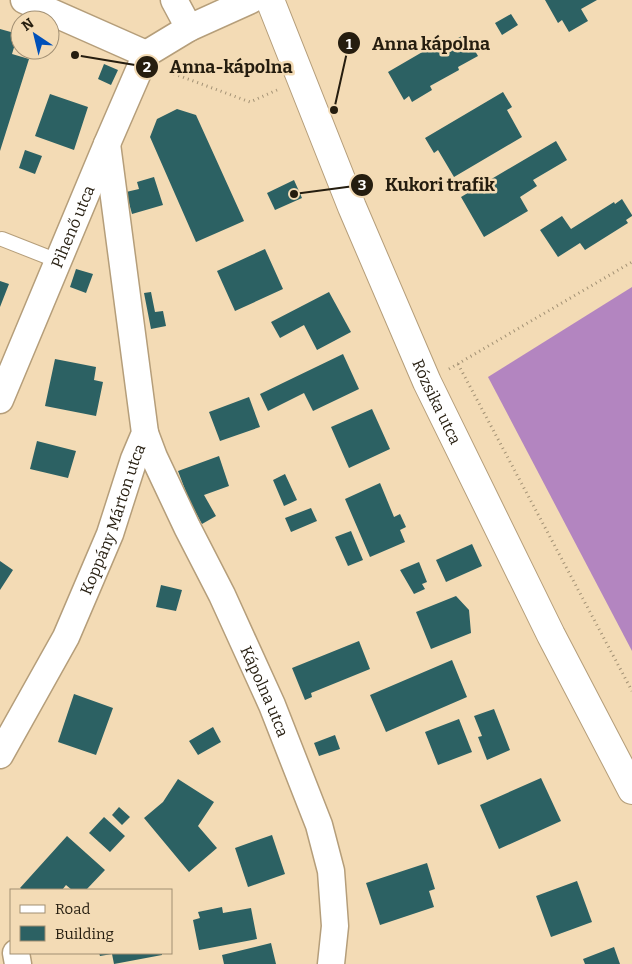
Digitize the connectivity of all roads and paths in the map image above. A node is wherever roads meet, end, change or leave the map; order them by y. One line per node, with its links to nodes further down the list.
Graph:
1 (24, 0): 6 (street)
2 (174, 0): 5 (street)
3 (250, 0): 5 (street)
4 (270, 0): 13 (main road, Rózsika utca)
5 (189, 28): 6 (street)
6 (144, 58): 7 (path); 8 (street, Pihenő utca)
7 (280, 88)
8 (107, 144): 10 (street, Pihenő utca); 15 (street, Koppány Márton utca)
9 (2, 239): 10 (lane)
10 (58, 261): 14 (street, Pihenő utca)
11 (632, 262): 12 (path)
12 (458, 364): 13 (path); 16 (path)
13 (427, 382): 18 (main road, Rózsika utca)
14 (0, 400)
15 (145, 433): 17 (street, Koppány Márton utca); 19 (street, Kápolna utca)
16 (632, 691)
17 (0, 755)
18 (632, 790)
19 (330, 964)

